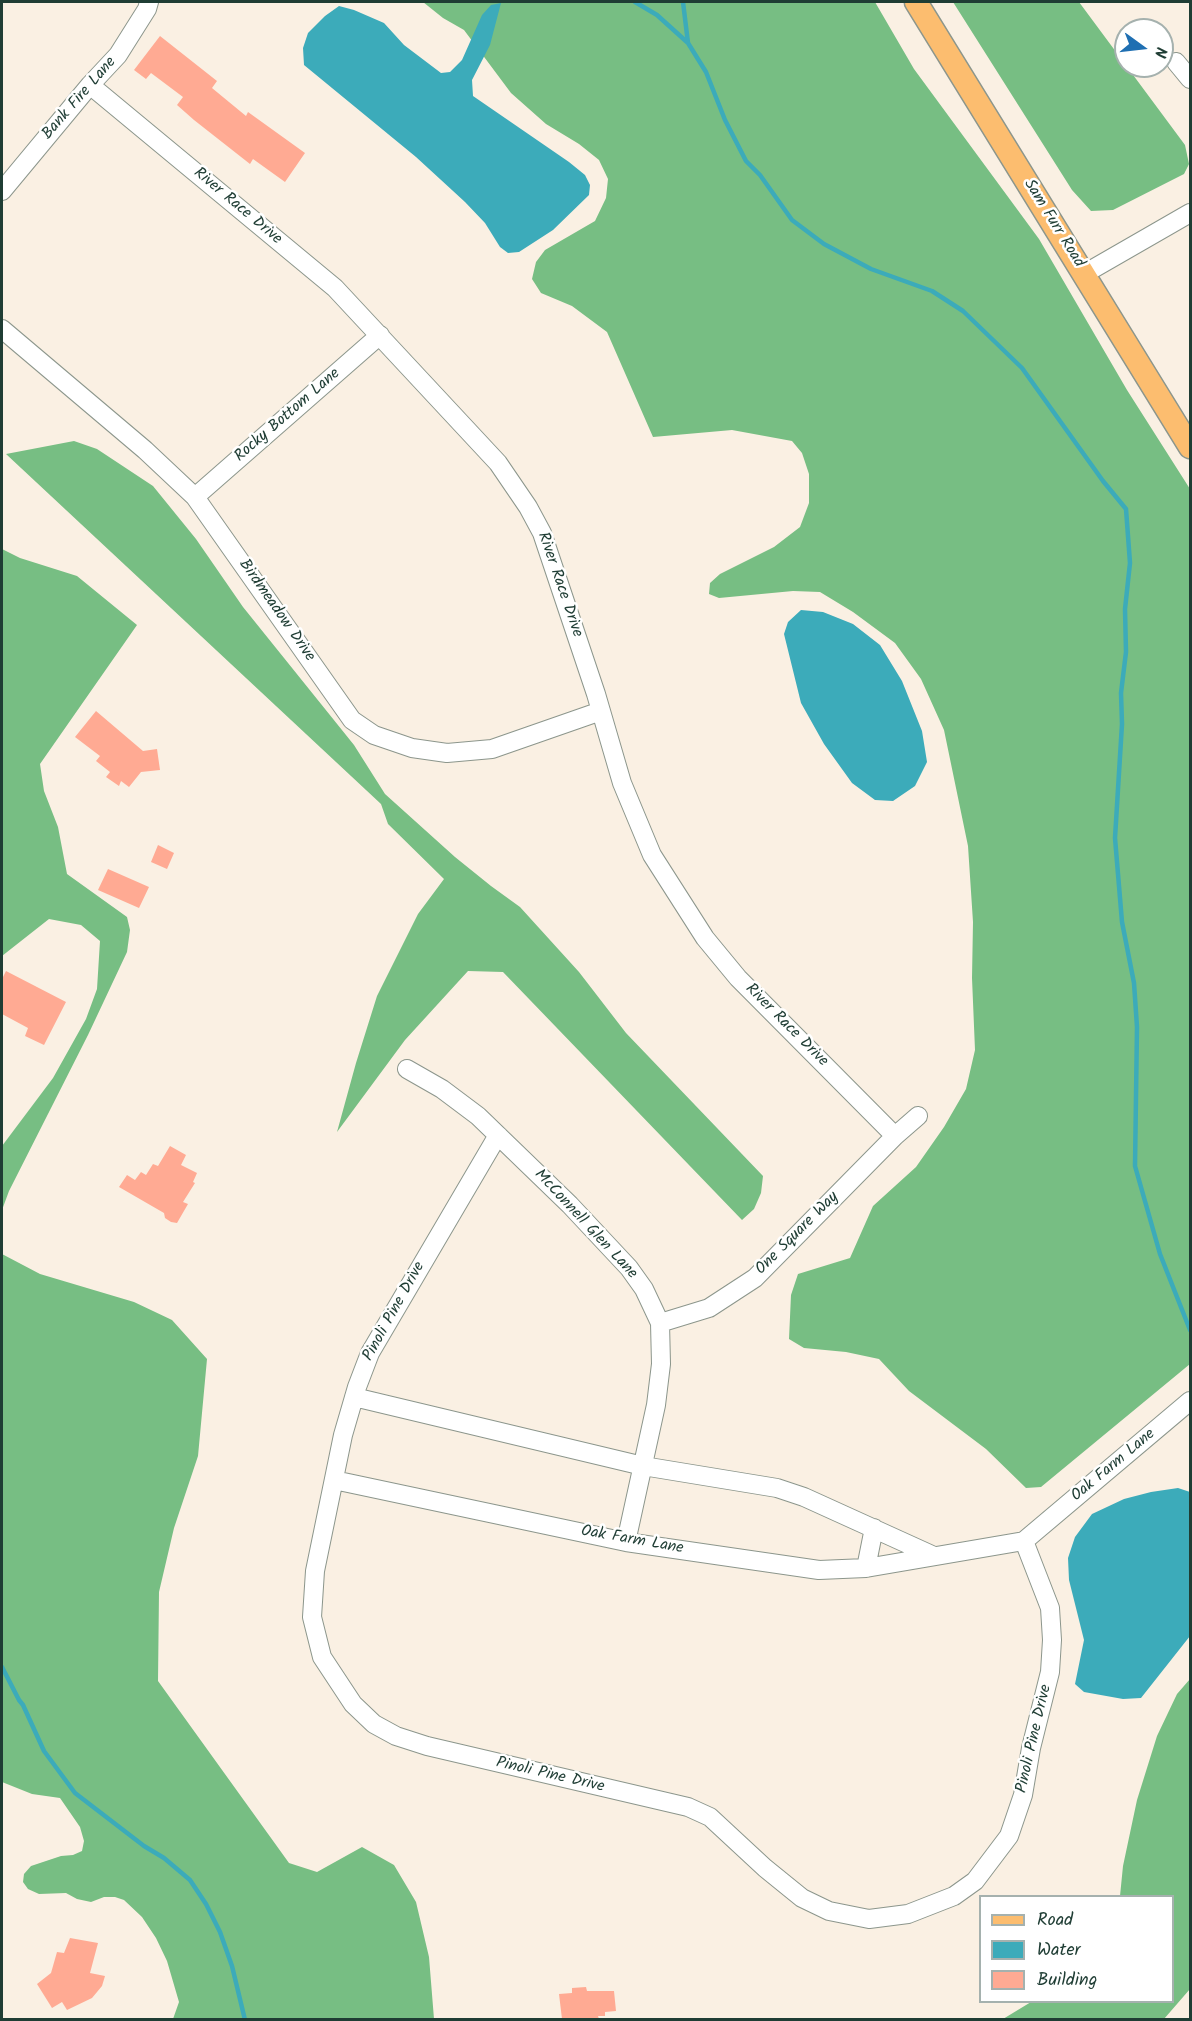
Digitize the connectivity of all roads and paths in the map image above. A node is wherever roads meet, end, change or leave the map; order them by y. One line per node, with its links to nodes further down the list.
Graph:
1 (149, 2): 5 (street, Bank Fire Lane)
2 (916, 2): 8 (main road, Sam Furr Road)
3 (1176, 62): 4 (street)
4 (1191, 79)
5 (90, 85): 6 (street, Bank Fire Lane); 10 (street, River Race Drive)
6 (2, 191)
7 (1191, 213): 8 (street)
8 (1084, 274): 11 (main road, Sam Furr Road)
9 (2, 329): 12 (street, Birdmeadow Drive)
10 (380, 335): 12 (street, Rocky Bottom Lane); 13 (street, River Race Drive)
11 (1191, 447)
12 (195, 497): 13 (street, Birdmeadow Drive)
13 (601, 711): 17 (street, River Race Drive)
14 (407, 1069): 16 (street, McConnell Glen Lane)
15 (918, 1116): 17 (street, One Square Way)
16 (498, 1135): 18 (street, McConnell Glen Lane); 19 (street, Pinoli Pine Drive)
17 (894, 1136): 18 (street, One Square Way)
18 (660, 1323): 21 (street, McConnell Glen Lane)
19 (354, 1397): 21 (street); 22 (street, Pinoli Pine Drive)
20 (1191, 1401): 24 (street, Oak Farm Lane)
21 (643, 1467): 23 (street); 25 (street, McConnell Glen Lane)
22 (334, 1480): 24 (street, Pinoli Pine Drive); 25 (street, Oak Farm Lane)
23 (874, 1528): 26 (street); 27 (street)
24 (1024, 1541): 26 (street, Oak Farm Lane)
25 (626, 1542): 27 (street, Oak Farm Lane)
26 (934, 1556): 27 (street, Oak Farm Lane)
27 (866, 1568)

